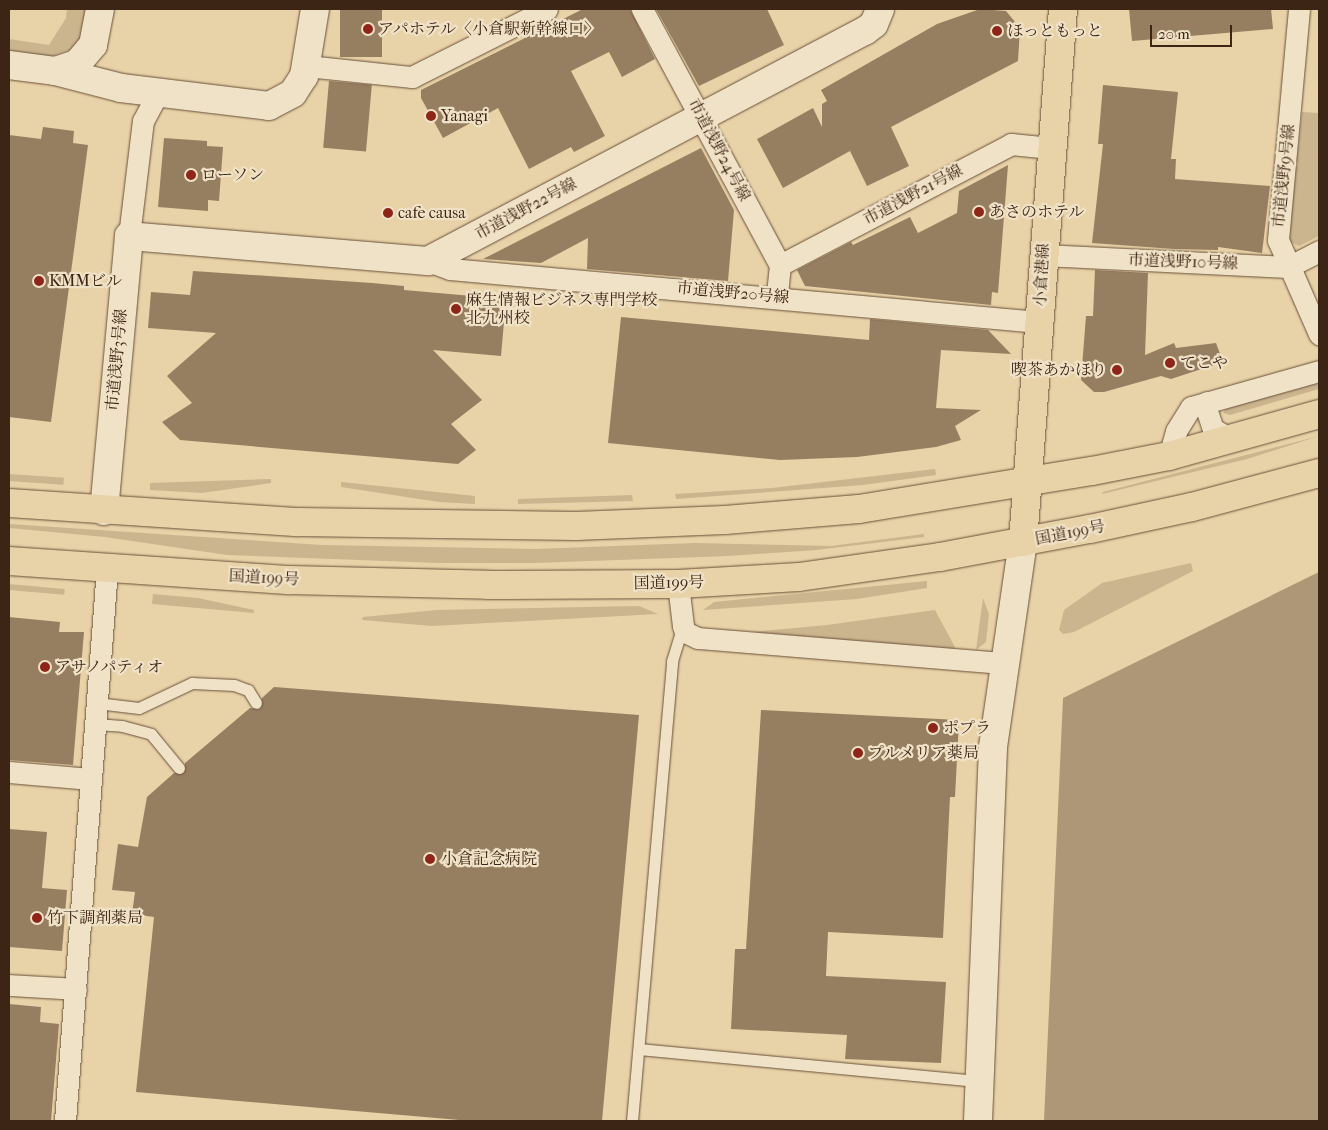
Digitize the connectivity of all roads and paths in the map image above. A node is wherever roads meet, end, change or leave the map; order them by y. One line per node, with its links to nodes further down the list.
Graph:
1 (100, 9): 10 (street)
2 (315, 9): 9 (street)
3 (547, 9): 9 (street)
4 (642, 9): 12 (street, 市道浅野24号線)
5 (880, 9): 12 (street, 市道浅野22号線)
6 (1063, 9): 13 (main road, 小倉港線)
7 (1299, 9): 19 (street, 市道浅野9号線)
8 (9, 65): 10 (street)
9 (307, 66): 11 (street)
10 (55, 71): 11 (street)
11 (158, 93): 14 (street, 市道浅野3号線)
12 (702, 116): 17 (street, 市道浅野22号線); 18 (street, 市道浅野24号線)
13 (1051, 148): 16 (main road, 小倉港線); 18 (street, 市道浅野21号線)
14 (129, 236): 17 (street); 31 (street, 市道浅野3号線)
15 (1319, 251): 19 (street)
16 (1043, 255): 19 (street, 市道浅野10号線); 21 (main road, 小倉港線)
17 (428, 261): 20 (street, 市道浅野20号線)
18 (780, 265): 20 (street)
19 (1288, 267): 22 (street, 市道浅野9号線)
20 (777, 296): 21 (street, 市道浅野20号線)
21 (1039, 322): 29 (main road, 小倉港線)
22 (1319, 334)
23 (1319, 371): 24 (street)
24 (1207, 402): 26 (street); 27 (street)
25 (1319, 414): 26 (main road)
26 (1241, 437): 27 (main road)
27 (1169, 456): 29 (main road)
28 (1319, 473): 32 (main road, 国道199号)
29 (1027, 482): 31 (main road); 32 (main road, 小倉港線)
30 (9, 503): 31 (main road)
31 (104, 511)
32 (1023, 542): 35 (main road, 国道199号); 37 (street)
33 (9, 561): 34 (main road, 国道199号)
34 (107, 569): 35 (main road, 国道199号); 39 (street)
35 (678, 584): 36 (street)
36 (683, 626): 37 (street); 45 (lane)
37 (1004, 663): 46 (street)
38 (256, 703): 39 (lane)
39 (96, 714): 40 (lane); 42 (street)
40 (179, 768)
41 (9, 772): 42 (street)
42 (91, 779): 44 (street)
43 (9, 985): 44 (street)
44 (76, 989): 47 (street)
45 (639, 1050): 46 (lane); 48 (lane)
46 (980, 1081): 49 (street)
47 (65, 1121)
48 (632, 1121)
49 (978, 1121)

